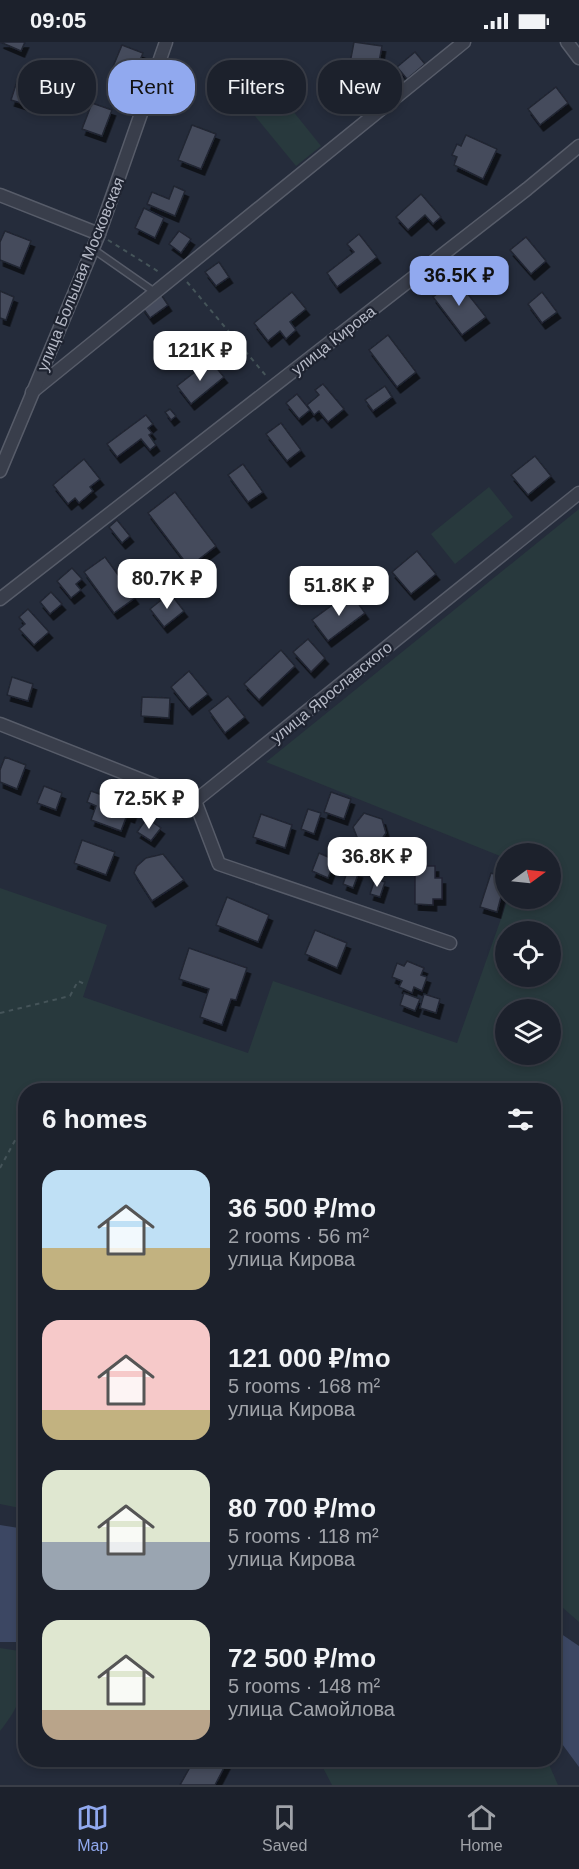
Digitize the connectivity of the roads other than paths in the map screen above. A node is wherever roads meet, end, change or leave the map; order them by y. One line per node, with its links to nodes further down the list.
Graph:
1 (166, 42): 7 (street, улица Большая Московская)
2 (464, 42): 9 (street)
3 (567, 42): 4 (street)
4 (579, 58)
5 (579, 146): 13 (street, улица Кирова)
6 (0, 195): 7 (street)
7 (99, 234): 8 (street, улица Большая Московская)
8 (93, 249): 9 (lane); 10 (street, улица Большая Московская)
9 (156, 292): 10 (street)
10 (32, 392): 11 (street, улица Большая Московская)
11 (0, 471)
12 (579, 493): 15 (street, улица Ярославского)
13 (0, 598)
14 (0, 724): 15 (street)
15 (195, 801): 16 (street)
16 (450, 943)

